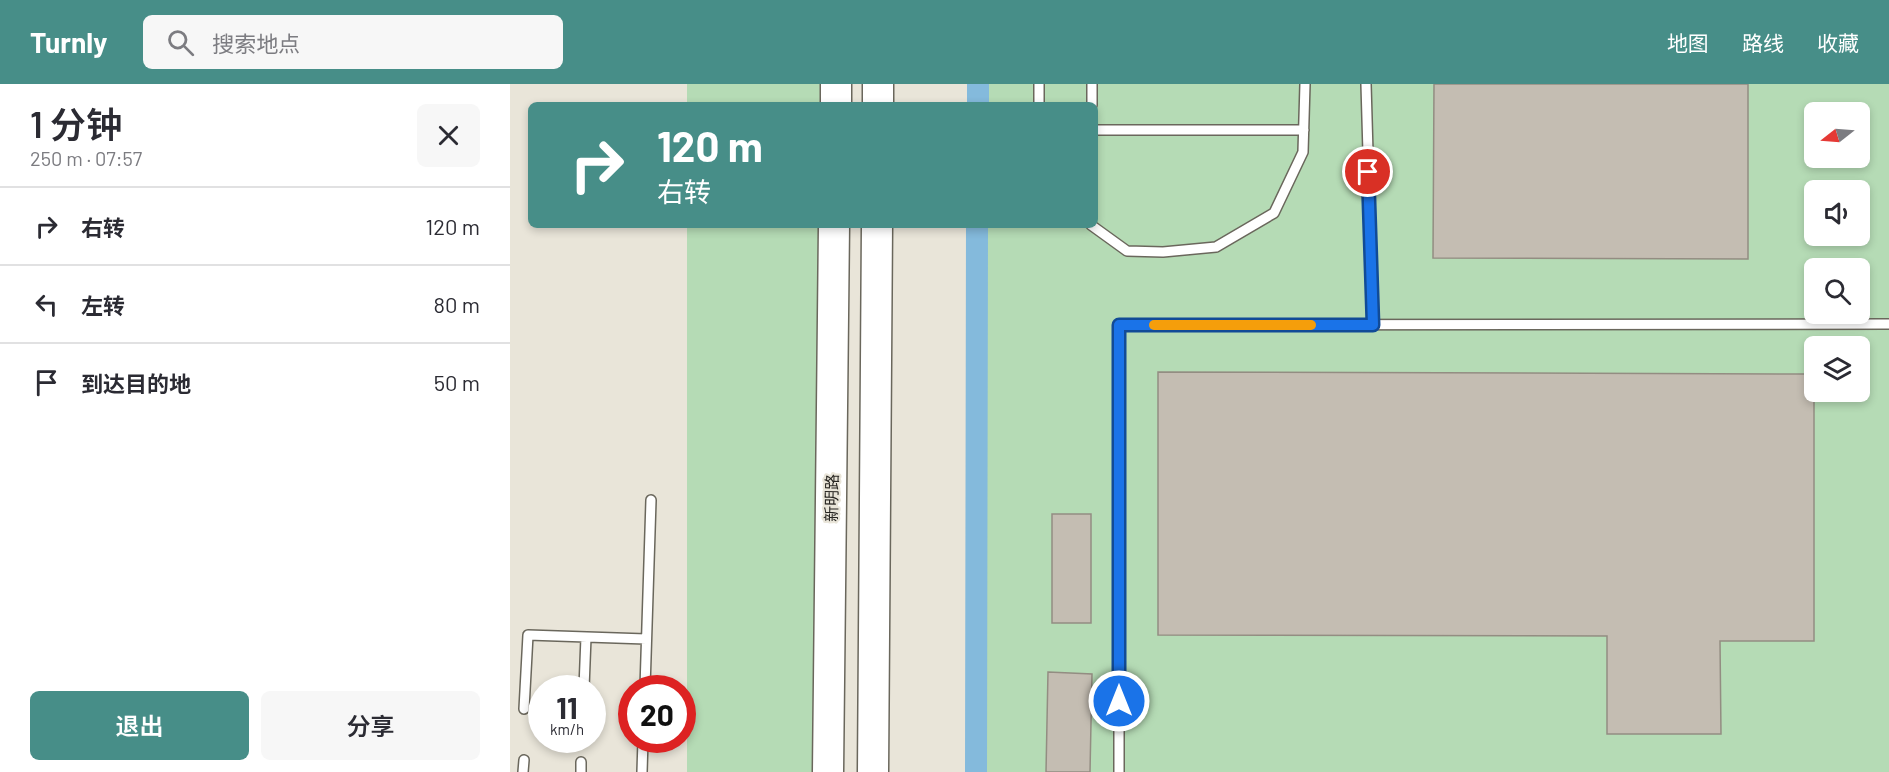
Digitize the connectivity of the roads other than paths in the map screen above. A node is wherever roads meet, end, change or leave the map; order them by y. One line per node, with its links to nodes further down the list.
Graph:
1 (836, 84): 7 (main road)
2 (878, 84): 8 (main road)
3 (1039, 84): 9 (lane)
4 (1092, 84): 10 (lane)
5 (1305, 84): 11 (lane)
6 (1366, 84): 17 (lane)
7 (836, 102)
8 (878, 102)
9 (1039, 102)
10 (1092, 102)
11 (1304, 129): 12 (lane); 15 (lane)
12 (1098, 130)
13 (834, 228): 28 (main road, 新明路)
14 (877, 228): 29 (main road)
15 (1097, 228)
16 (1889, 324): 17 (lane)
17 (1373, 325): 30 (lane)
18 (651, 500): 20 (lane)
19 (586, 637): 20 (lane); 21 (lane); 23 (lane)
20 (646, 639): 22 (lane)
21 (585, 675)
22 (645, 675)
23 (524, 709)
24 (643, 753): 27 (lane)
25 (524, 760): 26 (lane)
26 (524, 772)
27 (642, 772)
28 (828, 772)
29 (873, 772)
30 (1119, 772)

